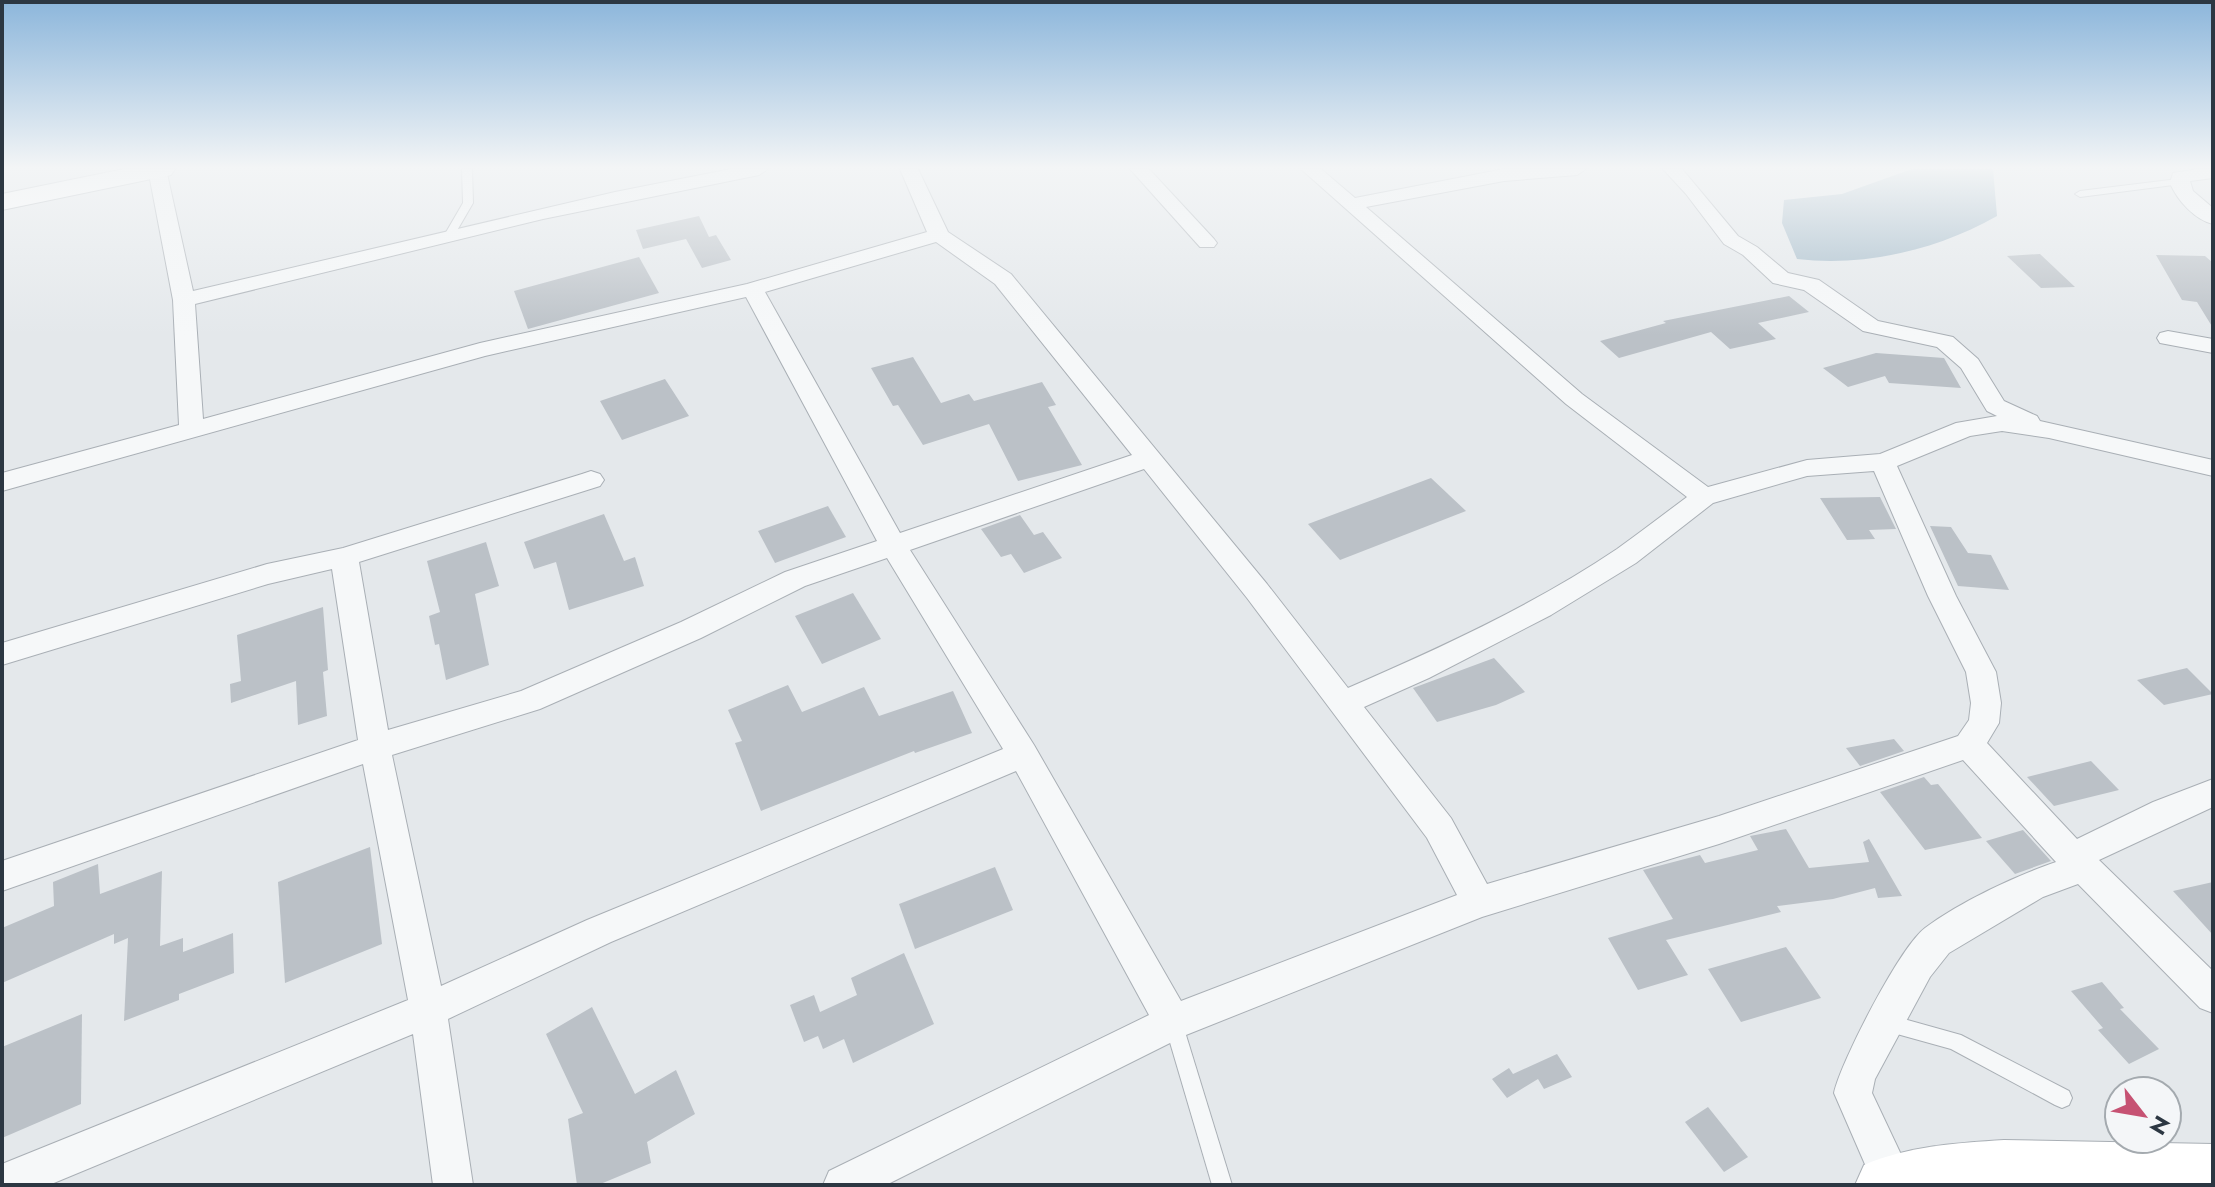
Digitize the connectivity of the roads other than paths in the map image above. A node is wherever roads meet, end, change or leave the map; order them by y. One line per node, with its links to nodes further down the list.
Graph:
1 (170, 224): 12 (street)
2 (456, 224): 8 (lane)
3 (492, 224): 8 (street)
4 (934, 224): 9 (street)
5 (1190, 224): 10 (street)
6 (1375, 224): 22 (street)
7 (1719, 224): 16 (street)
8 (450, 234): 12 (street)
9 (939, 235): 11 (street); 17 (street)
10 (1207, 243)
11 (752, 289): 15 (street); 23 (street)
12 (184, 300): 15 (street)
13 (2168, 338): 14 (street)
14 (2213, 346)
15 (191, 428): 21 (street)
16 (2049, 430): 18 (street); 19 (street)
17 (1146, 459): 23 (street); 26 (street)
18 (1883, 462): 22 (street); 27 (street)
19 (2213, 468)
20 (591, 480): 24 (street)
21 (2, 482)
22 (1704, 497): 26 (street)
23 (893, 545): 28 (street); 29 (street)
24 (344, 557): 25 (street); 28 (street)
25 (2, 654)
26 (1345, 702): 33 (street)
27 (1969, 745): 31 (street); 33 (street)
28 (375, 747): 32 (street); 35 (street)
29 (1023, 754): 35 (street); 36 (street)
30 (2213, 793): 31 (street)
31 (2078, 862): 34 (street); 37 (street)
32 (2, 876)
33 (1479, 902): 36 (street)
34 (2213, 996)
35 (428, 1010): 40 (street); 42 (street)
36 (1173, 1022): 43 (street); 44 (lane)
37 (1886, 1023): 38 (lane); 41 (street)
38 (2062, 1098)
39 (2213, 1173): 41 (street)
40 (2, 1184)
41 (1889, 1184)
42 (453, 1185)
43 (843, 1185)
44 (1222, 1185)

